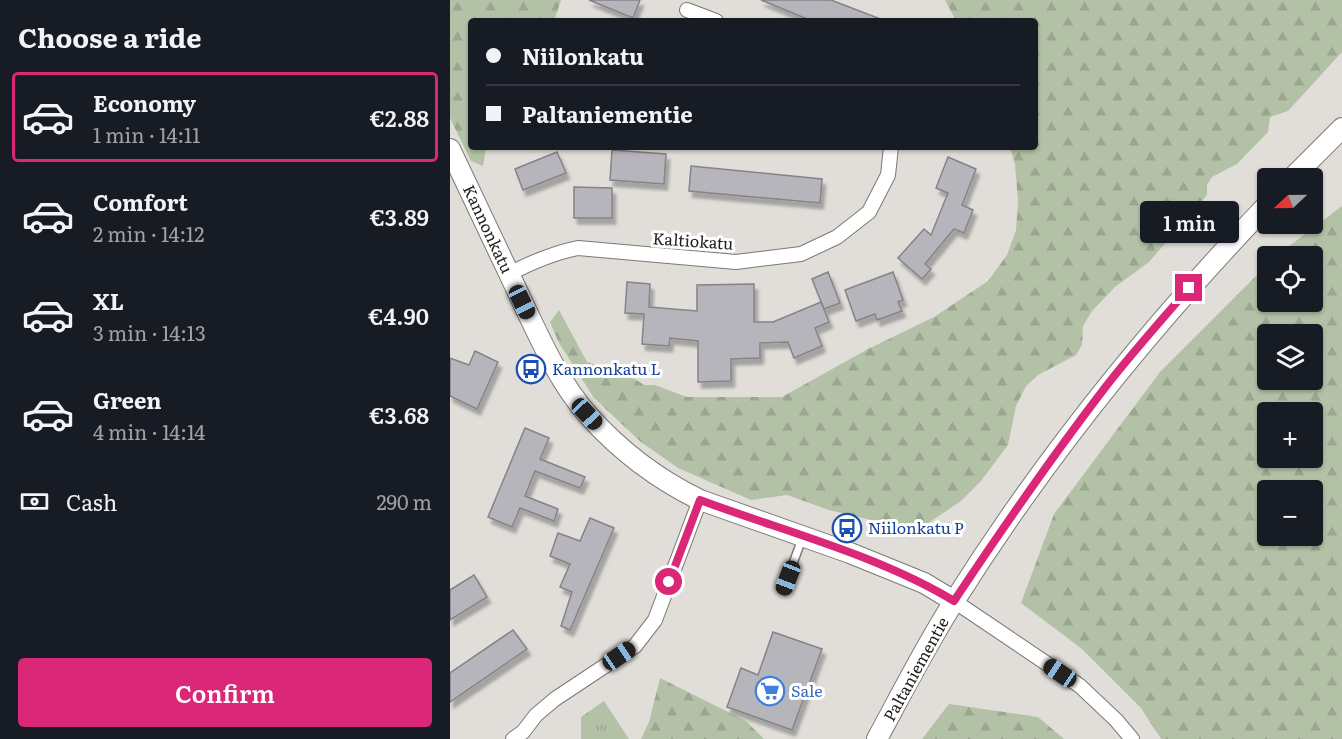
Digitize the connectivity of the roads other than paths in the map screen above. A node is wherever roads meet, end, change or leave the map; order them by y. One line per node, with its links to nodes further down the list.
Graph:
1 (687, 10): 2 (street)
2 (708, 18)
3 (1342, 128): 6 (street)
4 (450, 149): 8 (street, Kannonkatu)
5 (891, 150): 8 (street, Kaltiokatu)
6 (1302, 168)
7 (1257, 215): 12 (street, Paltaniementie)
8 (509, 274): 9 (street, Kannonkatu)
9 (700, 500): 10 (street, Kannonkatu); 13 (street)
10 (802, 537): 11 (lane); 12 (street, Kannonkatu)
11 (783, 590)
12 (954, 601): 14 (street, Paltaniementie); 15 (street)
13 (513, 739)
14 (877, 739)
15 (1132, 739)

